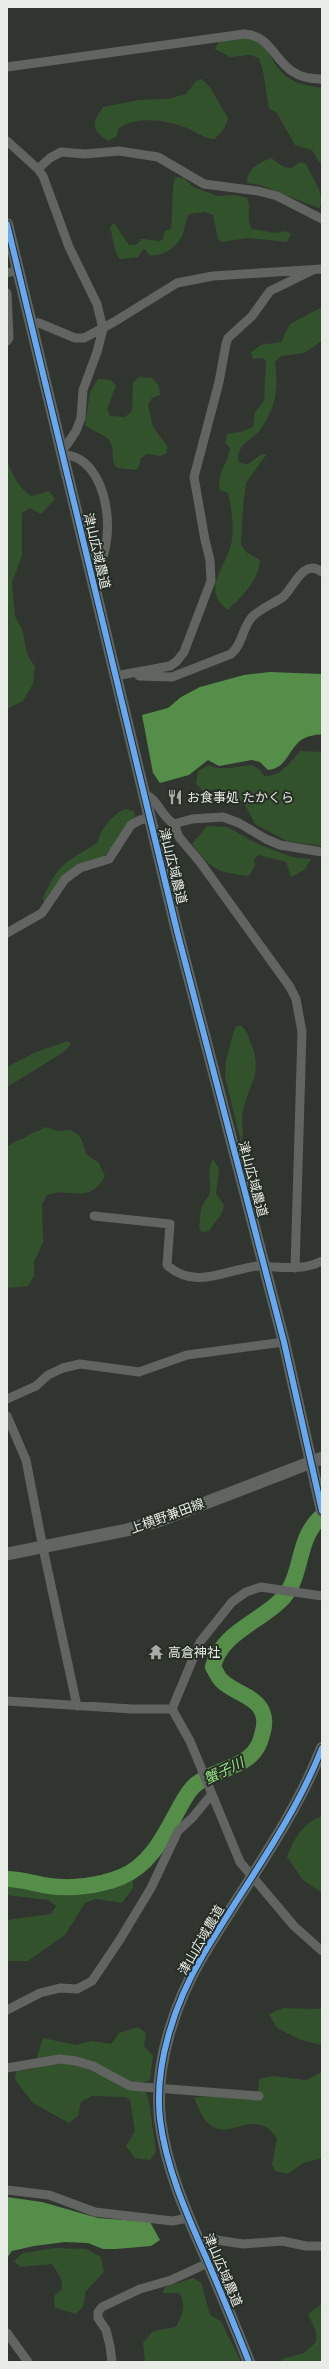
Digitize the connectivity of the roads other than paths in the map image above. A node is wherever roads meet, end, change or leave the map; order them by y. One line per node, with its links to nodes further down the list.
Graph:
1 (7, 67): 2 (street)
2 (322, 79)
3 (7, 141): 4 (street)
4 (38, 169): 5 (street); 11 (street)
5 (322, 219)
6 (7, 224): 8 (street, 津山広域農道)
7 (317, 269): 11 (street); 16 (street)
8 (12, 272): 10 (street, 津山広域農道)
9 (7, 293): 12 (street)
10 (30, 322): 11 (street); 13 (street, 津山広域農道)
11 (103, 329): 13 (street)
12 (7, 342)
13 (62, 451): 15 (street, 津山広域農道); 15 (street)
14 (322, 572): 16 (street)
15 (92, 576): 16 (street, 津山広域農道)
16 (119, 675): 17 (street, 津山広域農道)
17 (145, 794): 18 (street, 津山広域農道); 19 (street)
18 (150, 818): 21 (street); 24 (street, 津山広域農道)
19 (174, 824): 20 (street); 25 (street)
20 (322, 852)
21 (7, 933)
22 (94, 1216): 24 (street)
23 (322, 1261): 25 (street)
24 (265, 1266): 25 (street); 26 (street, 津山広域農道)
25 (295, 1268)
26 (284, 1342): 27 (street); 29 (street, 津山広域農道)
27 (7, 1399)
28 (7, 1416): 31 (street)
29 (317, 1460): 30 (street, 津山広域農道); 31 (main road, 上横野兼田線)
30 (321, 1508)
31 (43, 1548): 32 (main road, 上横野兼田線); 35 (street)
32 (7, 1554)
33 (322, 1596): 36 (street)
34 (7, 1701): 35 (street)
35 (77, 1706): 36 (street)
36 (172, 1709): 38 (street)
37 (322, 1748): 39 (street, 津山広域農道)
38 (211, 1795): 39 (street); 41 (street)
39 (251, 1877): 40 (street); 45 (street, 津山広域農道)
40 (322, 1951)
41 (7, 2010)
42 (7, 2068): 43 (street)
43 (259, 2096)
44 (7, 2190): 45 (street)
45 (189, 2218): 46 (street, 津山広域農道)
46 (198, 2241): 47 (street); 48 (street, 津山広域農道)
47 (322, 2246)
48 (208, 2263): 51 (street); 52 (street, 津山広域農道)
49 (7, 2333): 50 (street)
50 (28, 2362)
51 (112, 2362)
52 (249, 2362)

